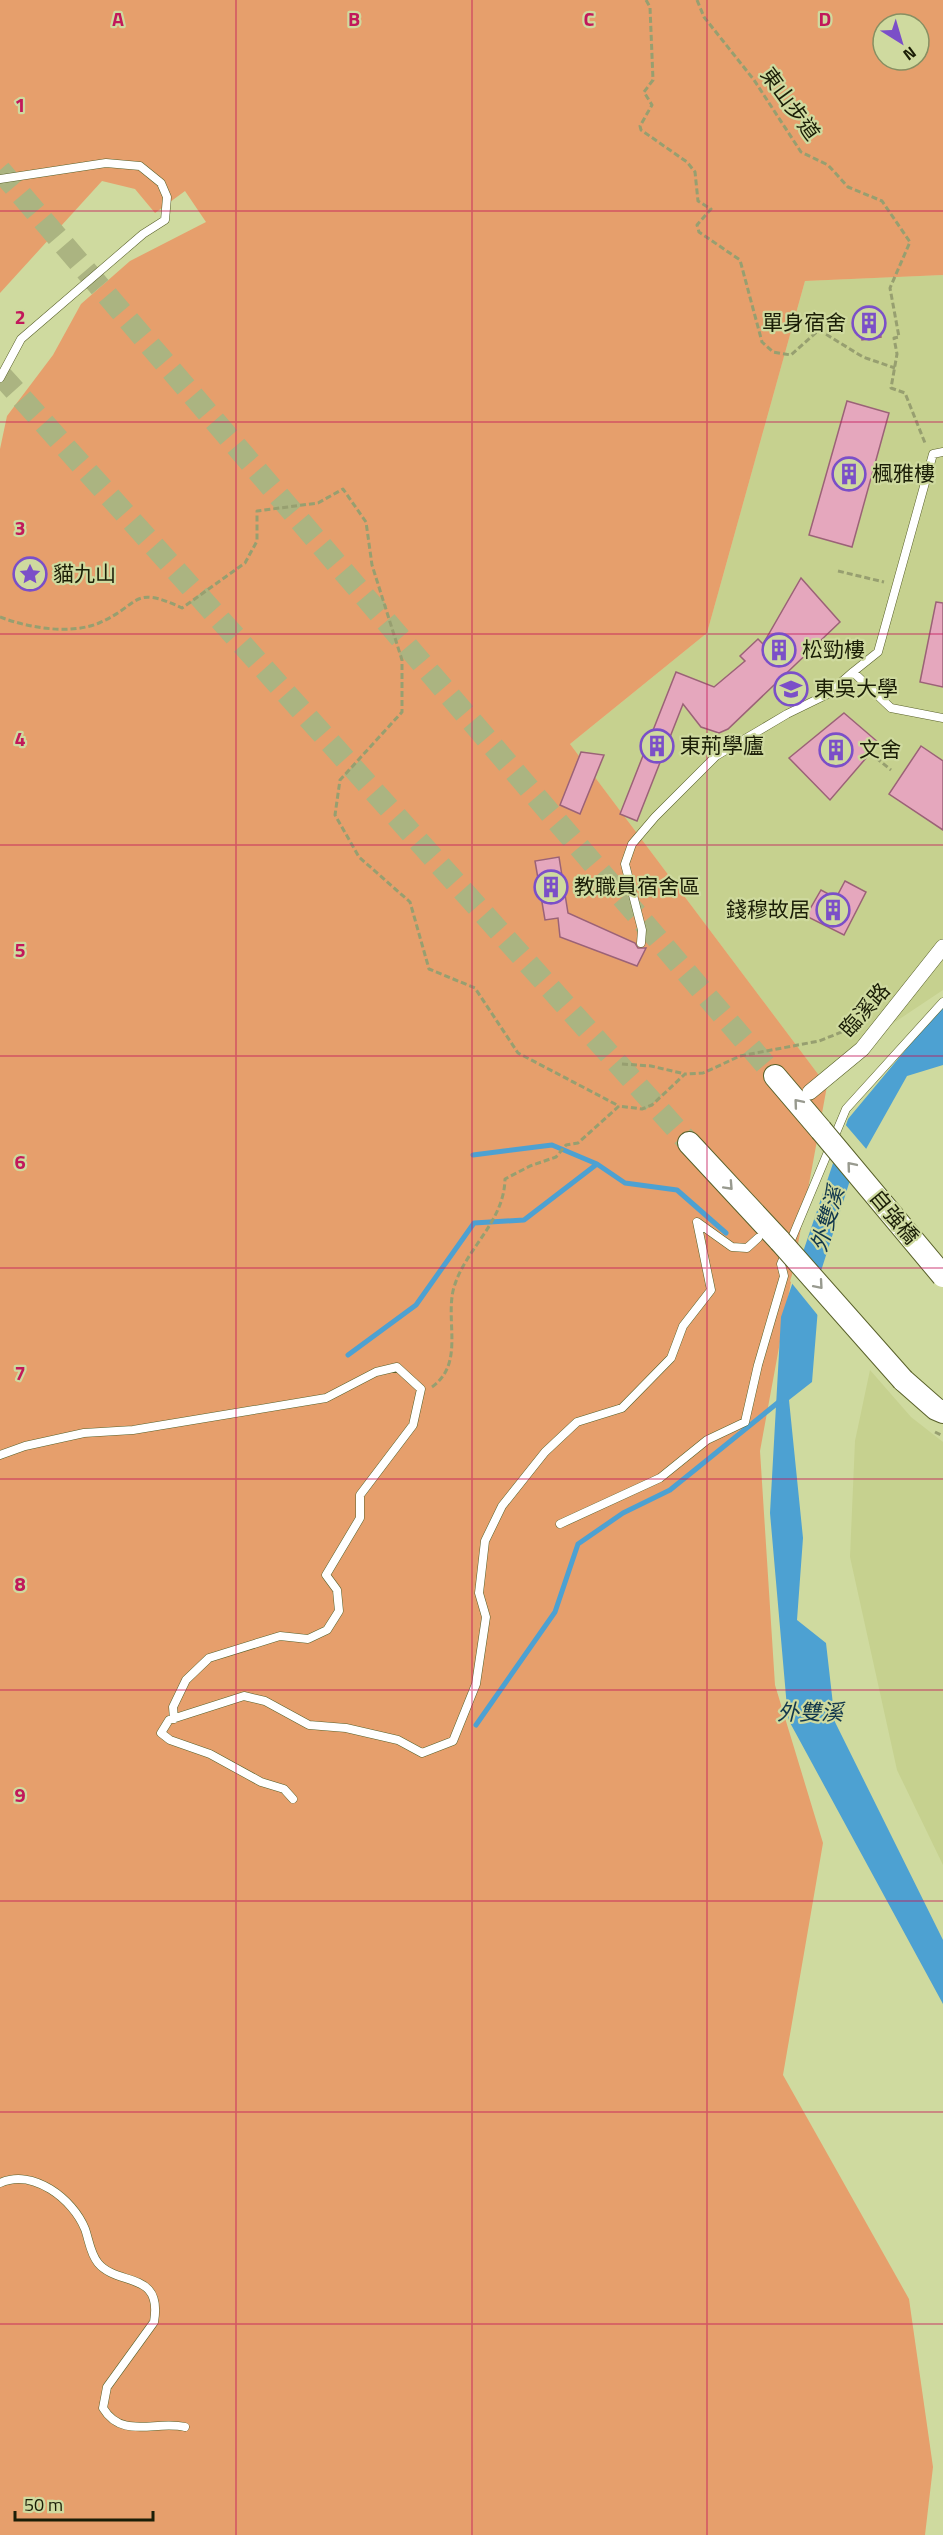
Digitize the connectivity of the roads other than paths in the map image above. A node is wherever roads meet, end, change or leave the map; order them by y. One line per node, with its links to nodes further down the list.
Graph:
1 (0, 179): 2 (lane)
2 (0, 378)
3 (943, 452): 4 (lane)
4 (853, 672): 5 (lane); 6 (lane)
5 (943, 718)
6 (641, 943)
7 (943, 947): 10 (street, 臨溪路)
8 (943, 1002): 16 (lane)
9 (775, 1076): 13 (main road, 自強橋, one-way to 9, bridge)
10 (810, 1092)
11 (689, 1143): 14 (main road, one-way to 14, bridge)
12 (758, 1238): 17 (lane)
13 (943, 1276)
14 (943, 1412)
15 (0, 1455): 17 (lane)
16 (560, 1524)
17 (174, 1719): 18 (lane)
18 (293, 1799)
19 (0, 2183): 20 (lane)
20 (185, 2427)

